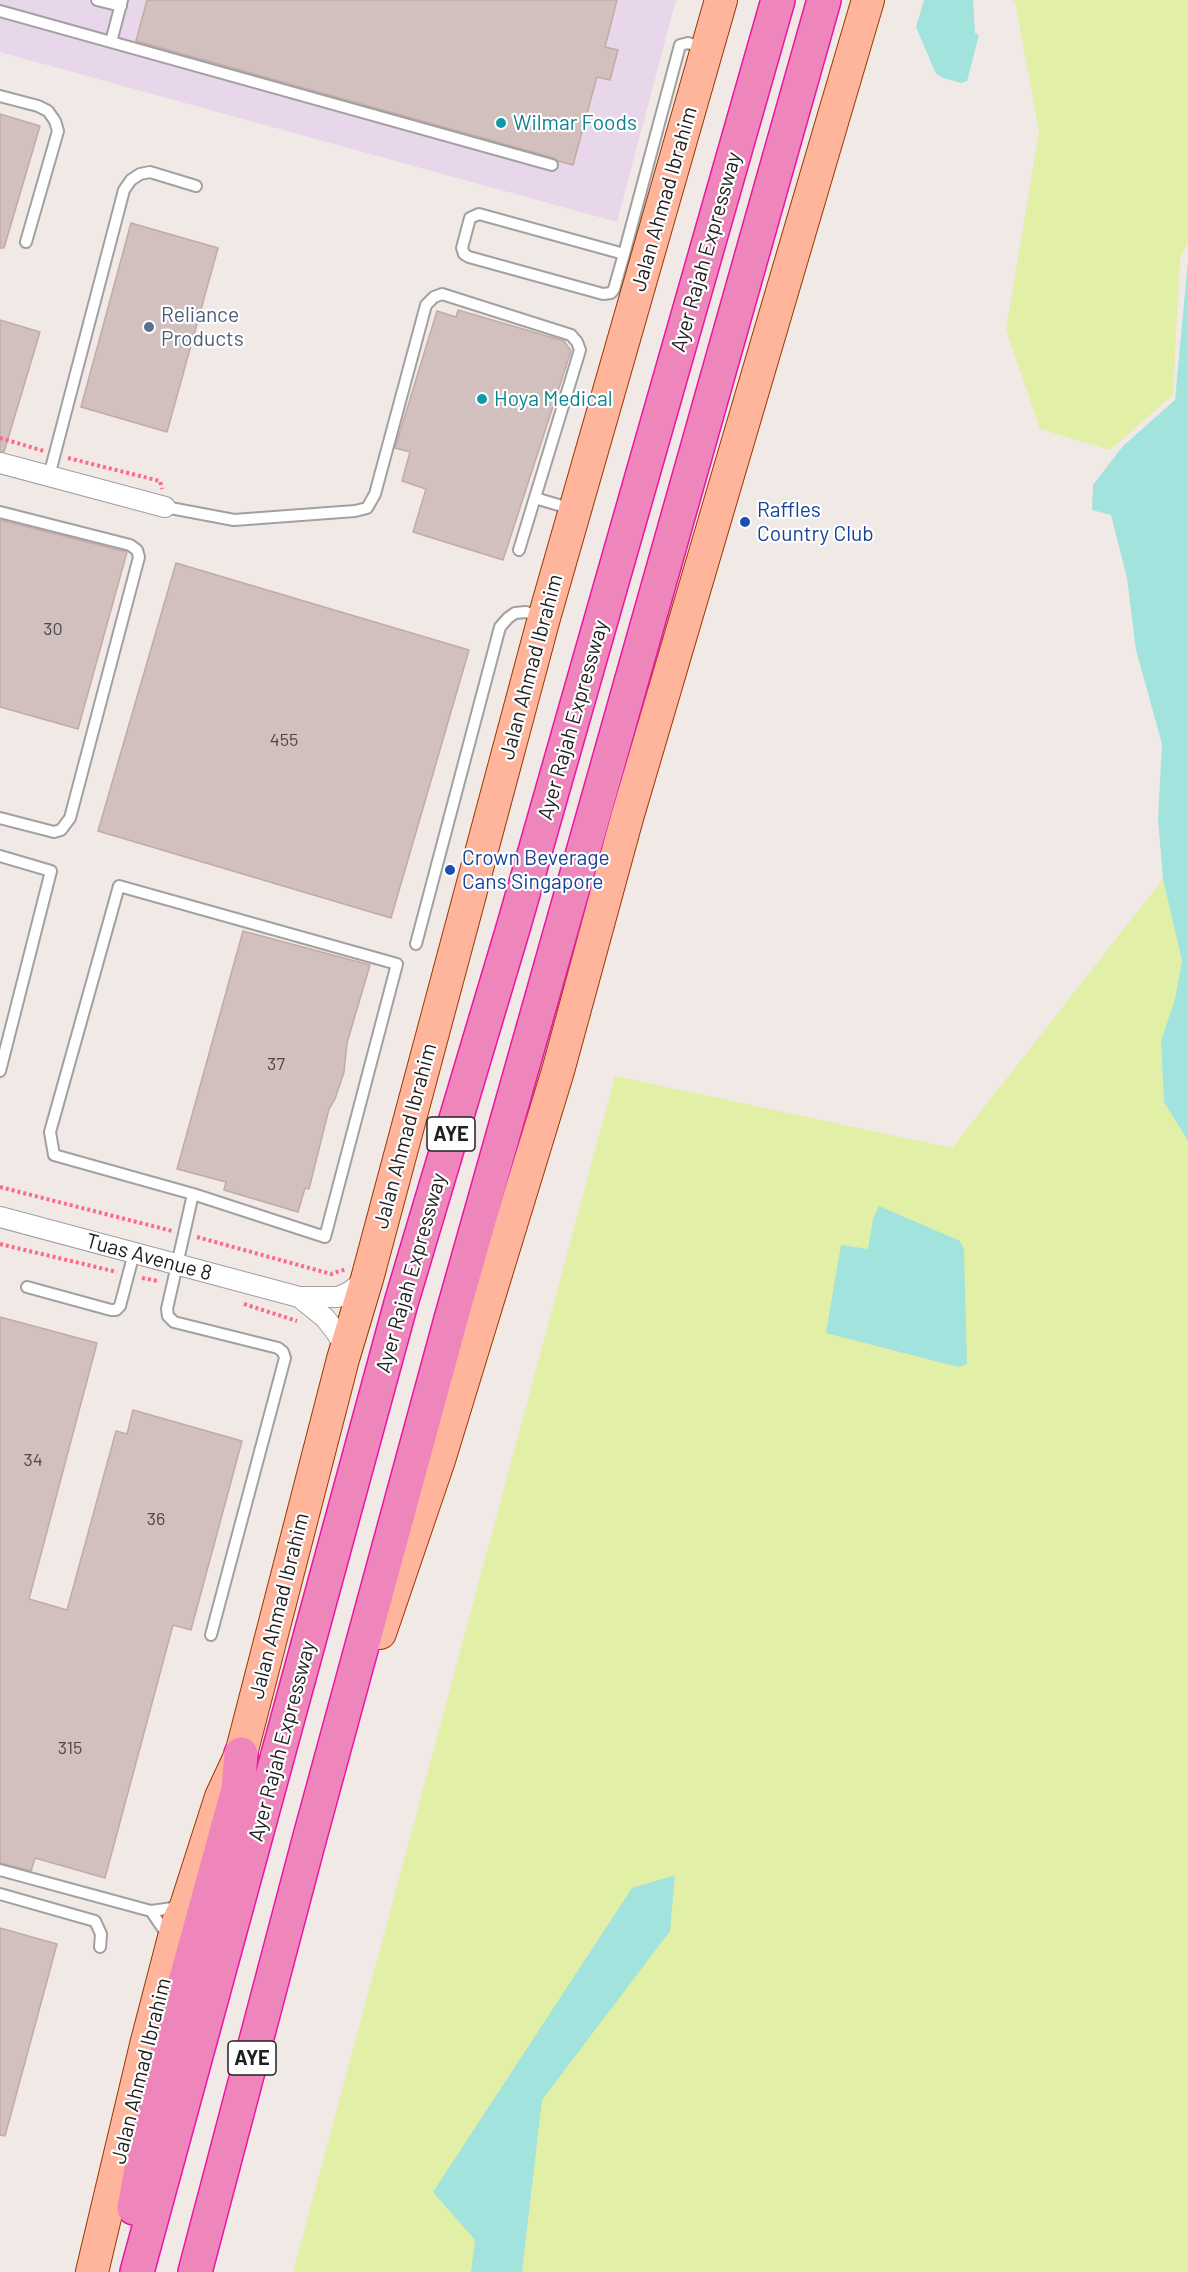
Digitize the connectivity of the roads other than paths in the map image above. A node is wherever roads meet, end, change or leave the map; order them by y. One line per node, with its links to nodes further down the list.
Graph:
1 (97, 0): 6 (lane)
2 (721, 0): 9 (main road, Jalan Ahmad Ibrahim)
3 (778, 0): 46 (highway, Ayer Rajah Expressway / AYE)
4 (824, 0): 37 (highway, AYE)
5 (868, 0): 37 (main road)
6 (121, 3): 8 (lane)
7 (0, 11): 8 (lane)
8 (111, 42): 11 (lane)
9 (707, 48): 14 (lane); 19 (main road, Jalan Ahmad Ibrahim)
10 (0, 96): 13 (lane)
11 (552, 165)
12 (196, 186): 16 (lane)
13 (26, 242)
14 (624, 254): 14 (lane)
15 (0, 463): 16 (street)
16 (48, 476): 18 (street)
17 (535, 498): 18 (lane); 19 (lane); 21 (lane)
18 (165, 507)
19 (575, 510): 22 (main road, Jalan Ahmad Ibrahim)
20 (0, 512): 23 (lane)
21 (519, 550)
22 (544, 618): 25 (lane); 31 (main road, Jalan Ahmad Ibrahim)
23 (0, 818)
24 (0, 856): 26 (lane)
25 (416, 944)
26 (0, 1071)
27 (193, 1194): 27 (lane); 30 (lane)
28 (0, 1217): 29 (street, Tuas Avenue 8)
29 (134, 1253): 30 (street, Tuas Avenue 8); 32 (lane)
30 (177, 1264): 33 (street, Tuas Avenue 8); 35 (lane)
31 (367, 1279): 33 (street, Tuas Avenue 8); 34 (main road, Jalan Ahmad Ibrahim)
32 (27, 1287)
33 (299, 1297): 34 (street, Tuas Avenue 8)
34 (343, 1359): 36 (main road, Jalan Ahmad Ibrahim)
35 (211, 1635)
36 (241, 1754): 40 (main road, Jalan Ahmad Ibrahim); 45 (highway)
37 (308, 1844): 47 (highway, AYE)
38 (0, 1870): 41 (lane)
39 (0, 1894): 43 (lane)
40 (186, 1906): 41 (lane); 42 (main road, Jalan Ahmad Ibrahim)
41 (151, 1911): 42 (lane)
42 (174, 1945): 44 (main road, Jalan Ahmad Ibrahim)
43 (100, 1947)
44 (92, 2272)
45 (123, 2272)
46 (137, 2272)
47 (195, 2272)

